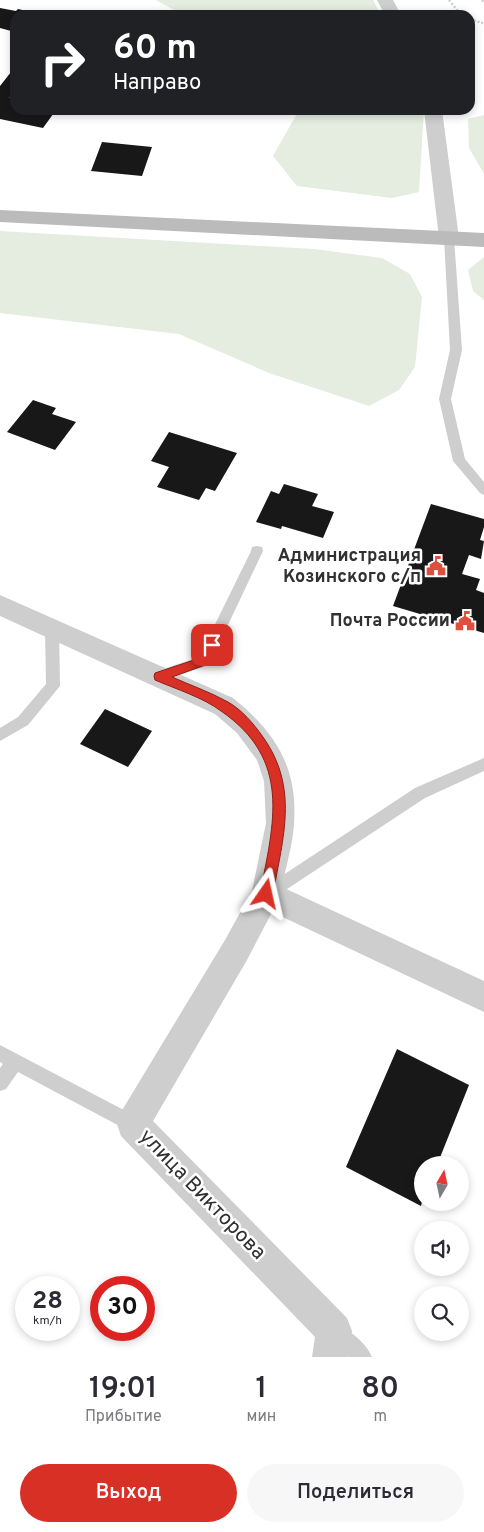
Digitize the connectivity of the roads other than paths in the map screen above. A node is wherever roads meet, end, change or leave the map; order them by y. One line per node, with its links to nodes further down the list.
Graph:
1 (434, 115): 3 (street)
2 (0, 216): 3 (street)
3 (449, 238): 4 (street); 5 (lane)
4 (484, 240)
5 (484, 490)
6 (257, 551): 9 (lane)
7 (0, 605): 8 (street, улица Викторова)
8 (52, 628): 9 (street, улица Викторова); 10 (lane)
9 (159, 676): 12 (street, улица Викторова)
10 (0, 735)
11 (484, 764): 12 (lane)
12 (266, 894): 13 (street); 17 (street, улица Викторова)
13 (484, 997)
14 (0, 1053): 15 (lane)
15 (15, 1062): 16 (lane); 17 (lane)
16 (0, 1083)
17 (133, 1124): 18 (street, улица Викторова)
18 (332, 1344): 19 (lane)
19 (363, 1357)

